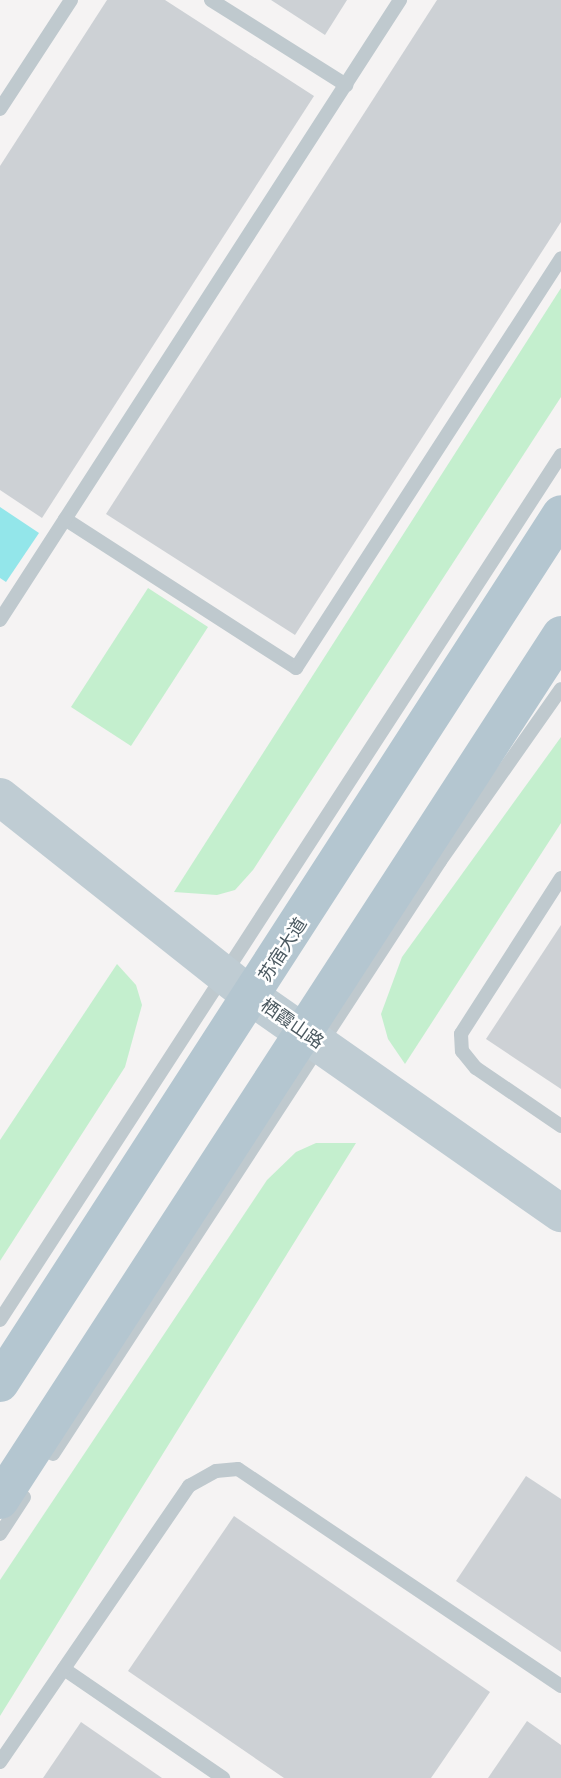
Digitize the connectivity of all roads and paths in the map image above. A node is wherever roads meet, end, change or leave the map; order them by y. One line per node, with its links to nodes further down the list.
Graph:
1 (71, 0): 5 (lane)
2 (211, 0): 4 (lane)
3 (400, 0): 4 (lane)
4 (346, 85): 9 (lane)
5 (0, 109)
6 (561, 258): 9 (lane)
7 (561, 455): 15 (lane)
8 (561, 514): 15 (main road, 苏宿大道)
9 (65, 519): 10 (lane)
10 (0, 620)
11 (561, 635): 16 (main road)
12 (561, 689): 16 (lane)
13 (0, 797): 15 (street, 栖霞山路)
14 (561, 878): 17 (lane)
15 (239, 986): 16 (street, 栖霞山路); 19 (lane); 20 (main road, 苏宿大道)
16 (314, 1040): 18 (street, 栖霞山路); 21 (lane); 22 (main road)
17 (561, 1126)
18 (561, 1213)
19 (0, 1320)
20 (0, 1382)
21 (46, 1464)
22 (15, 1494): 23 (lane)
23 (0, 1534)
24 (64, 1669): 25 (lane); 26 (lane); 27 (lane)
25 (561, 1686)
26 (0, 1762)
27 (223, 1778)

